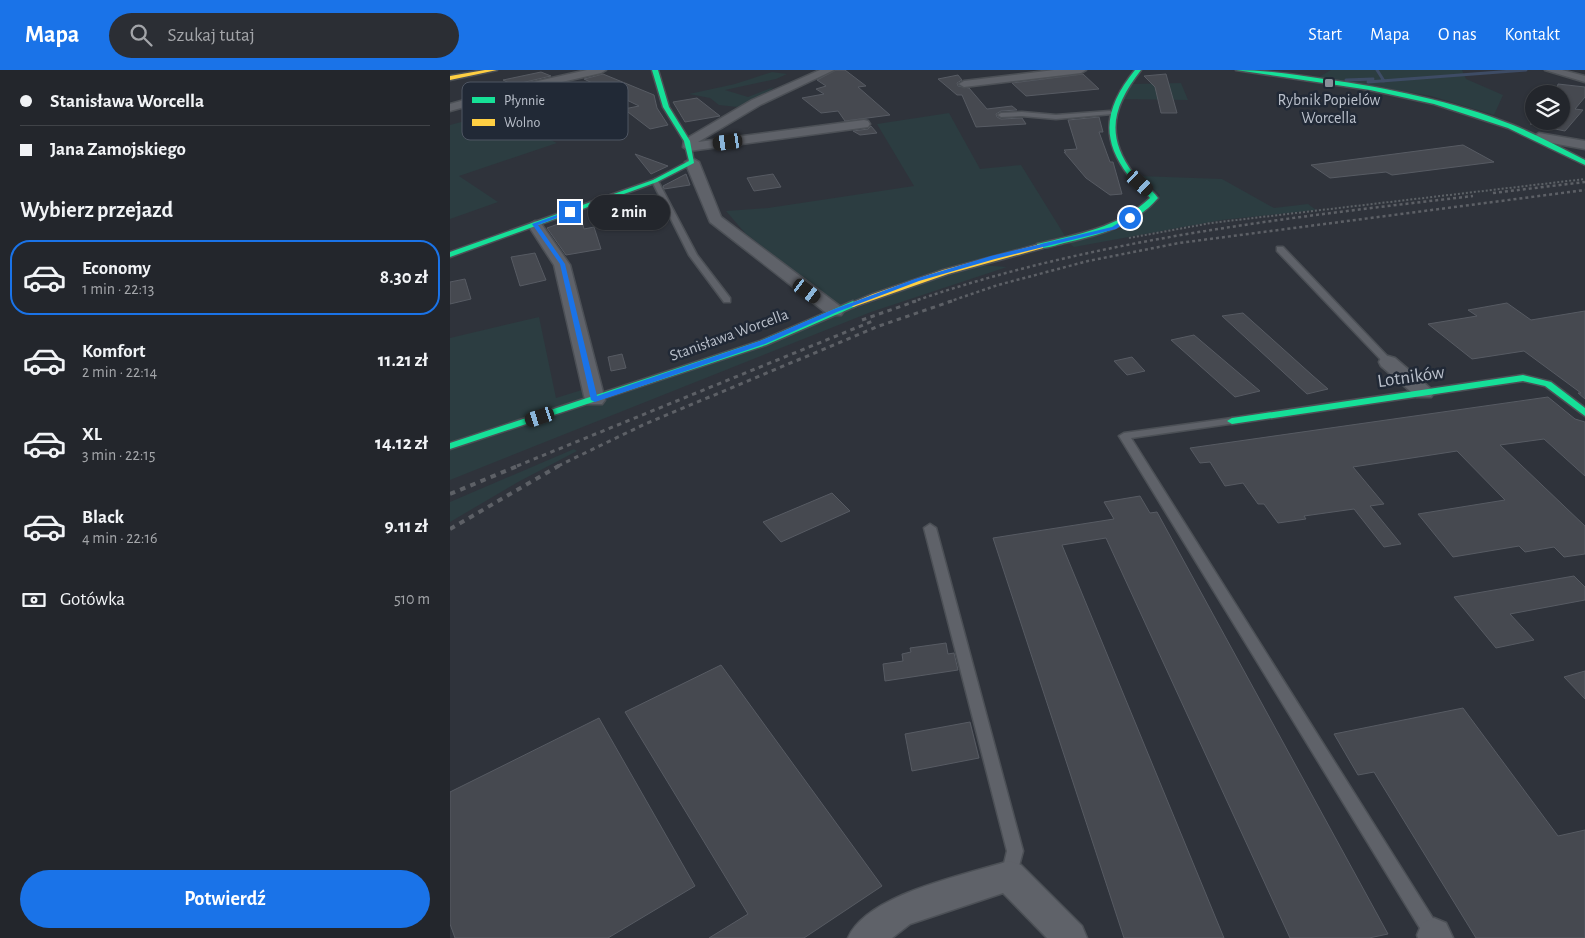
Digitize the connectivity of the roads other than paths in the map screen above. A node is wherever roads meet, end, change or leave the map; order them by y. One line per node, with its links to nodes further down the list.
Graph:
1 (494, 70): 9 (street)
2 (601, 70): 11 (street)
3 (655, 70): 24 (street)
4 (829, 70): 21 (street)
5 (1081, 70): 12 (street)
6 (1138, 70): 16 (street)
7 (1239, 70): 15 (street)
8 (1550, 70): 10 (street)
9 (450, 78)
10 (1585, 79)
11 (547, 82)
12 (964, 84)
13 (462, 104): 14 (street)
14 (450, 108)
15 (1478, 112): 18 (lane); 22 (street)
16 (1110, 113): 17 (lane); 31 (street, Stanisława Worcella)
17 (1001, 115)
18 (1463, 115)
19 (864, 124): 24 (street)
20 (744, 125): 21 (street)
21 (708, 129): 24 (street)
22 (1539, 138): 23 (street); 25 (street)
23 (1585, 145)
24 (689, 151): 26 (street); 31 (street)
25 (1585, 163)
26 (655, 181): 27 (street); 30 (lane)
27 (535, 224): 29 (street); 34 (street)
28 (1280, 249): 32 (lane)
29 (450, 255)
30 (727, 300)
31 (835, 311): 34 (street, Stanisława Worcella)
32 (1388, 362): 33 (street)
33 (1424, 393): 35 (street, Lotników); 36 (street, Lotników)
34 (595, 400): 37 (street, Stanisława Worcella)
35 (1585, 413)
36 (1232, 422): 40 (lane)
37 (450, 446)
38 (930, 528): 39 (lane)
39 (1008, 876): 41 (street); 42 (street)
40 (1435, 937)
41 (865, 938)
42 (1070, 938)

